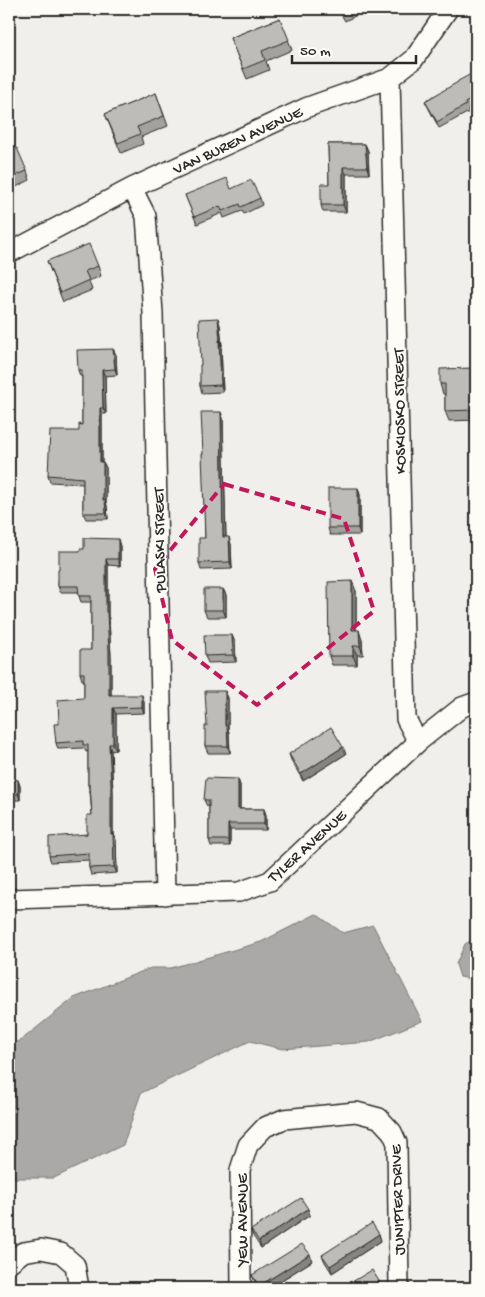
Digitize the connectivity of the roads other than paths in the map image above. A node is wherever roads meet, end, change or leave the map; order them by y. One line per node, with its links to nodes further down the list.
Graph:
1 (448, 9): 2 (street, VAN BUREN AVENUE)
2 (390, 78): 3 (street, VAN BUREN AVENUE); 6 (street, KOSKIOSKO STREET)
3 (132, 188): 4 (street, VAN BUREN AVENUE); 7 (street, PULASKI STREET)
4 (9, 253)
5 (476, 702): 6 (street, TYLER AVENUE)
6 (418, 742): 7 (street, TYLER AVENUE)
7 (166, 895): 8 (street, TYLER AVENUE)
8 (9, 899)
9 (320, 1116): 12 (street, YEW AVENUE); 13 (street, JUNIPTER DRIVE)
10 (9, 1263): 11 (street)
11 (79, 1288)
12 (241, 1288)
13 (399, 1288)

